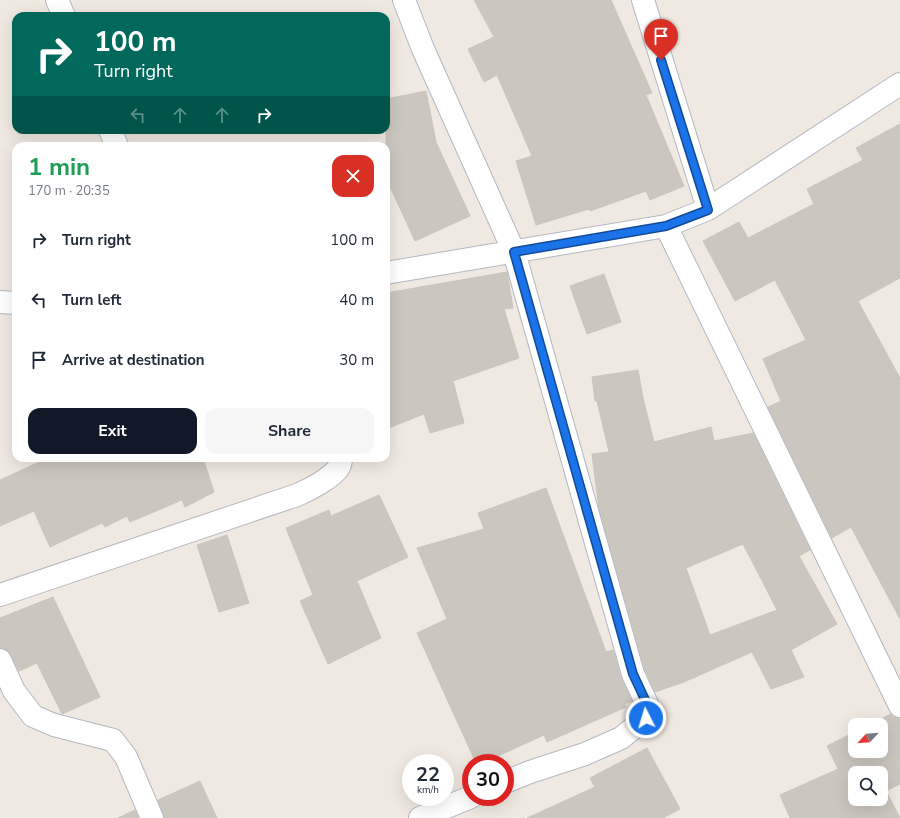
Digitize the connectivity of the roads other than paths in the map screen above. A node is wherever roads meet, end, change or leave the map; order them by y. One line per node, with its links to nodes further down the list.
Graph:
1 (57, 0): 4 (street)
2 (404, 0): 8 (street)
3 (643, 0): 6 (street)
4 (62, 12)
5 (900, 84): 6 (street)
6 (708, 210): 7 (street)
7 (666, 226): 8 (street); 15 (street)
8 (514, 252): 9 (street); 16 (street)
9 (390, 272)
10 (0, 302): 11 (street)
11 (12, 302)
12 (340, 462): 13 (street)
13 (0, 595)
14 (0, 660): 18 (street)
15 (899, 703)
16 (514, 778)
17 (462, 801): 19 (street)
18 (152, 818)
19 (420, 818)

